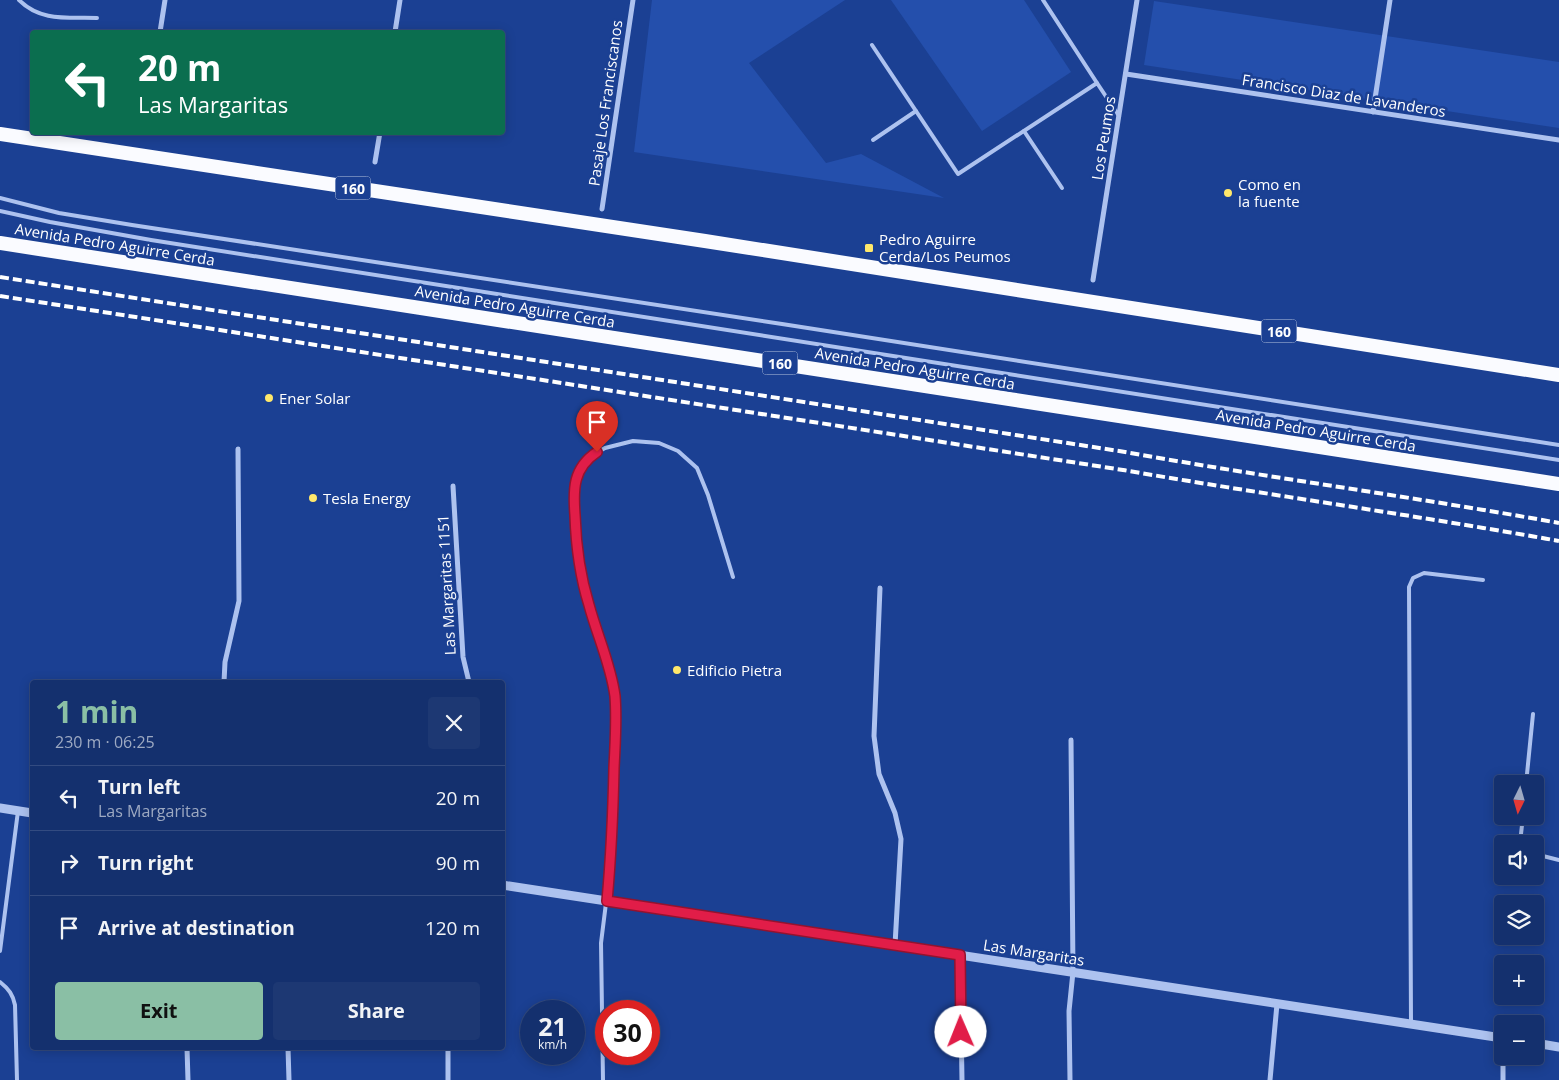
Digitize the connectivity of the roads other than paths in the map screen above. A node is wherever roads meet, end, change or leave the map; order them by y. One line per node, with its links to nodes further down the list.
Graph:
1 (19, 0): 8 (lane)
2 (165, 0): 9 (street)
3 (400, 0): 10 (street)
4 (633, 0): 25 (street, Pasaje Los Franciscanos)
5 (1042, 0): 13 (lane)
6 (1137, 0): 12 (street, Los Peumos)
7 (1390, 0): 15 (street)
8 (97, 18)
9 (160, 30)
10 (395, 30)
11 (872, 46): 14 (lane)
12 (1126, 74): 15 (street, Francisco Diaz de Lavanderos); 16 (street, Los Peumos)
13 (1097, 83): 16 (lane); 17 (lane)
14 (916, 111): 17 (lane); 20 (lane)
15 (1373, 112): 21 (street, Francisco Diaz de Lavanderos)
16 (1119, 117): 28 (street, Los Peumos)
17 (1024, 131): 23 (lane)
18 (0, 134): 29 (highway, 160)
19 (380, 135): 22 (street)
20 (873, 140)
21 (1559, 140)
22 (375, 162)
23 (1062, 188)
24 (0, 198): 30 (lane)
25 (602, 209)
26 (0, 211): 32 (lane)
27 (0, 243): 33 (highway, Avenida Pedro Aguirre Cerda / 160)
28 (1093, 280)
29 (1559, 376)
30 (1559, 445)
31 (238, 449): 38 (street)
32 (1559, 460)
33 (1559, 484)
34 (453, 486): 39 (street, Las Margaritas 1151)
35 (733, 578): 49 (lane)
36 (1483, 580): 56 (lane)
37 (880, 588): 50 (street)
38 (224, 680)
39 (469, 680)
40 (1533, 714): 42 (lane)
41 (1071, 740): 53 (street)
42 (1527, 775)
43 (0, 808): 44 (street)
44 (18, 810): 45 (street); 51 (lane)
45 (30, 813)
46 (1544, 856): 47 (lane)
47 (1559, 860)
48 (505, 885): 49 (street, Las Margaritas)
49 (607, 901): 50 (street, Las Margaritas); 68 (lane)
50 (895, 945): 52 (street, Las Margaritas)
51 (0, 951)
52 (960, 955): 53 (street, Las Margaritas); 69 (street)
53 (1073, 972): 55 (street, Las Margaritas); 70 (street)
54 (0, 982): 64 (lane)
55 (1277, 1004): 56 (street, Las Margaritas); 71 (street)
56 (1411, 1024): 57 (street, Las Margaritas)
57 (1494, 1037)
58 (1544, 1044): 59 (street)
59 (1559, 1047)
60 (187, 1050): 65 (street)
61 (288, 1050): 66 (street)
62 (448, 1050): 67 (street)
63 (1503, 1065): 72 (street)
64 (17, 1080)
65 (188, 1080)
66 (289, 1080)
67 (448, 1080)
68 (603, 1080)
69 (962, 1080)
70 (1070, 1080)
71 (1270, 1080)
72 (1503, 1080)

